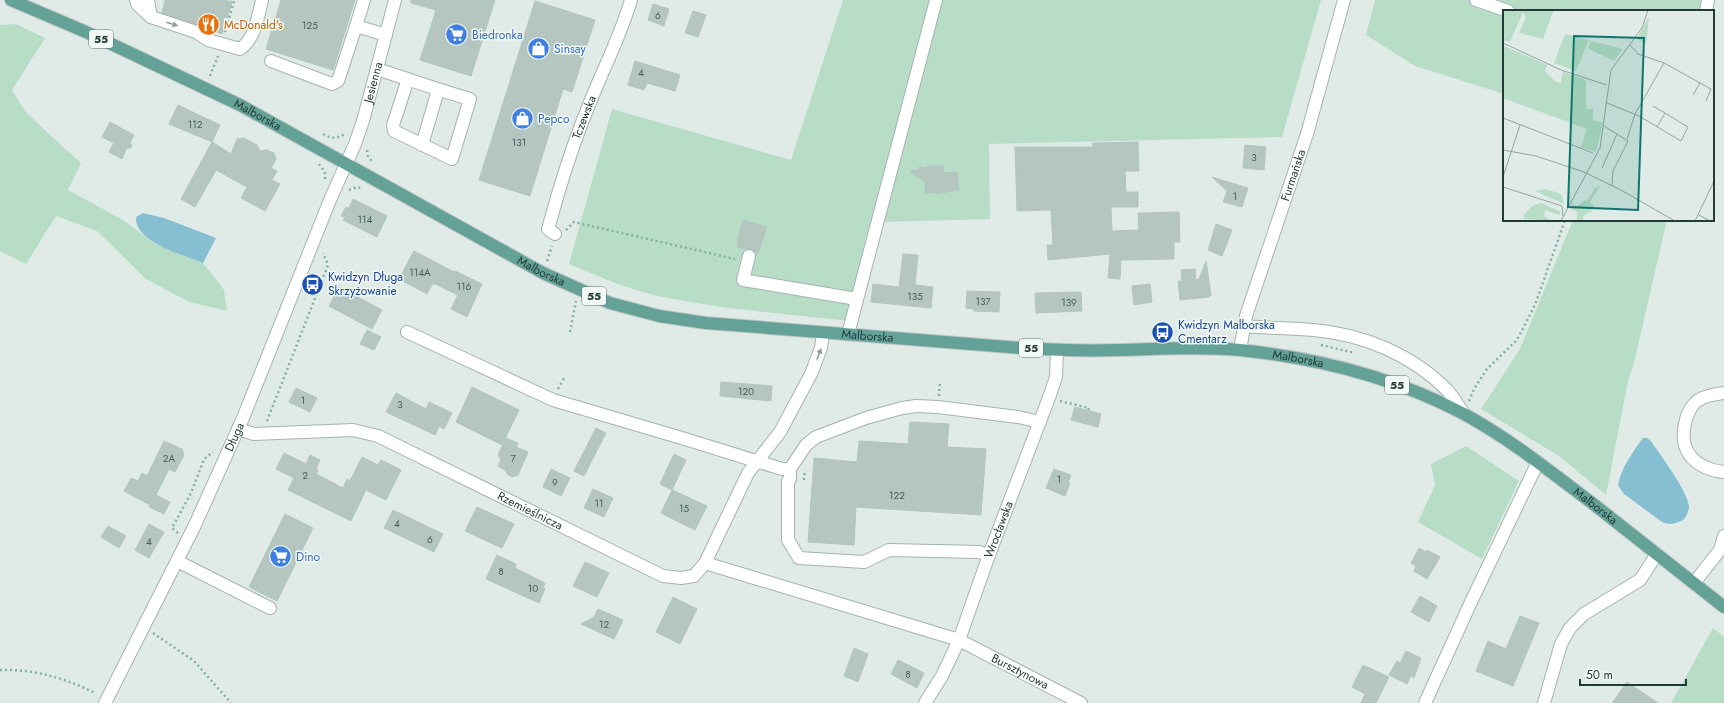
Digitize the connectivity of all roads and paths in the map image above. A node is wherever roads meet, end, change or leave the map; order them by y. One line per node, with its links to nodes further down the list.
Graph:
1 (11, 0): 25 (main road, Malborska / 55)
2 (136, 0): 15 (street)
3 (148, 0): 15 (street)
4 (231, 0): 18 (path)
5 (262, 0): 18 (street)
6 (364, 0): 16 (street)
7 (395, 0): 17 (street, Jesienna)
8 (631, 0): 30 (street, Tczewska)
9 (936, 0): 35 (street)
10 (1344, 0): 37 (street, Furmańska)
11 (1476, 0): 13 (street)
12 (1708, 0): 14 (street)
13 (1505, 10)
14 (1706, 10)
15 (151, 17): 18 (street, one-way to 18)
16 (356, 26): 17 (street); 19 (street)
17 (386, 35): 20 (street, Jesienna)
18 (221, 44): 21 (path)
19 (271, 61)
20 (377, 69): 22 (street); 25 (street, Jesienna)
21 (210, 76)
22 (408, 79): 23 (street); 24 (street)
23 (438, 90): 24 (street); 24 (street)
24 (422, 145)
25 (346, 163): 40 (main road, Malborska / 55); 51 (street, Długa)
26 (365, 188): 27 (path)
27 (345, 192)
28 (1565, 221): 49 (path)
29 (578, 223): 32 (path)
30 (555, 234)
31 (321, 250): 52 (path)
32 (748, 259): 35 (street)
33 (569, 297): 34 (path)
34 (576, 300): 36 (path); 39 (path)
35 (857, 300): 41 (street)
36 (583, 304)
37 (1243, 326): 43 (street, Furmańska); 49 (street)
38 (407, 332): 54 (street)
39 (570, 332)
40 (823, 333): 41 (main road, Malborska / 55); 54 (street, Rzemieślnicza, one-way to 40)
41 (848, 334): 42 (main road, Malborska / 55)
42 (1057, 350): 43 (main road, Malborska / 55); 50 (street, Wrocławska)
43 (1240, 350): 49 (main road, Malborska / 55)
44 (940, 381): 47 (path)
45 (1724, 393): 57 (street)
46 (1060, 401): 48 (path)
47 (938, 407): 50 (street); 58 (street)
48 (1088, 410)
49 (1464, 414): 55 (main road, Malborska / 55)
50 (1040, 422): 63 (street, Wrocławska)
51 (238, 429): 52 (street, Rzemieślnicza); 64 (street, Długa)
52 (262, 434): 65 (street, Rzemieślnicza)
53 (216, 450): 60 (path)
54 (756, 462): 58 (street); 65 (street, Rzemieślnicza)
55 (1538, 462): 62 (main road, Malborska / 55); 77 (street)
56 (805, 468): 58 (path)
57 (1724, 472)
58 (790, 474): 63 (street)
59 (1724, 536): 61 (street)
60 (176, 540)
61 (1722, 551): 66 (street)
62 (1657, 554): 66 (main road, Malborska / 55); 78 (street)
63 (989, 555): 70 (street, Wrocławska)
64 (177, 561): 68 (street); 69 (street, Długa)
65 (705, 563): 70 (street, Bursztynowa)
66 (1694, 583): 67 (main road, Malborska / 55)
67 (1724, 607)
68 (270, 608)
69 (143, 627): 73 (street, Długa); 74 (path)
70 (959, 640): 75 (street, Wrocławska); 76 (street, Bursztynowa)
71 (0, 670): 73 (path)
72 (99, 687): 73 (path)
73 (100, 698)
74 (231, 703)
75 (925, 703)
76 (1081, 703)
77 (1425, 703)
78 (1544, 703)

